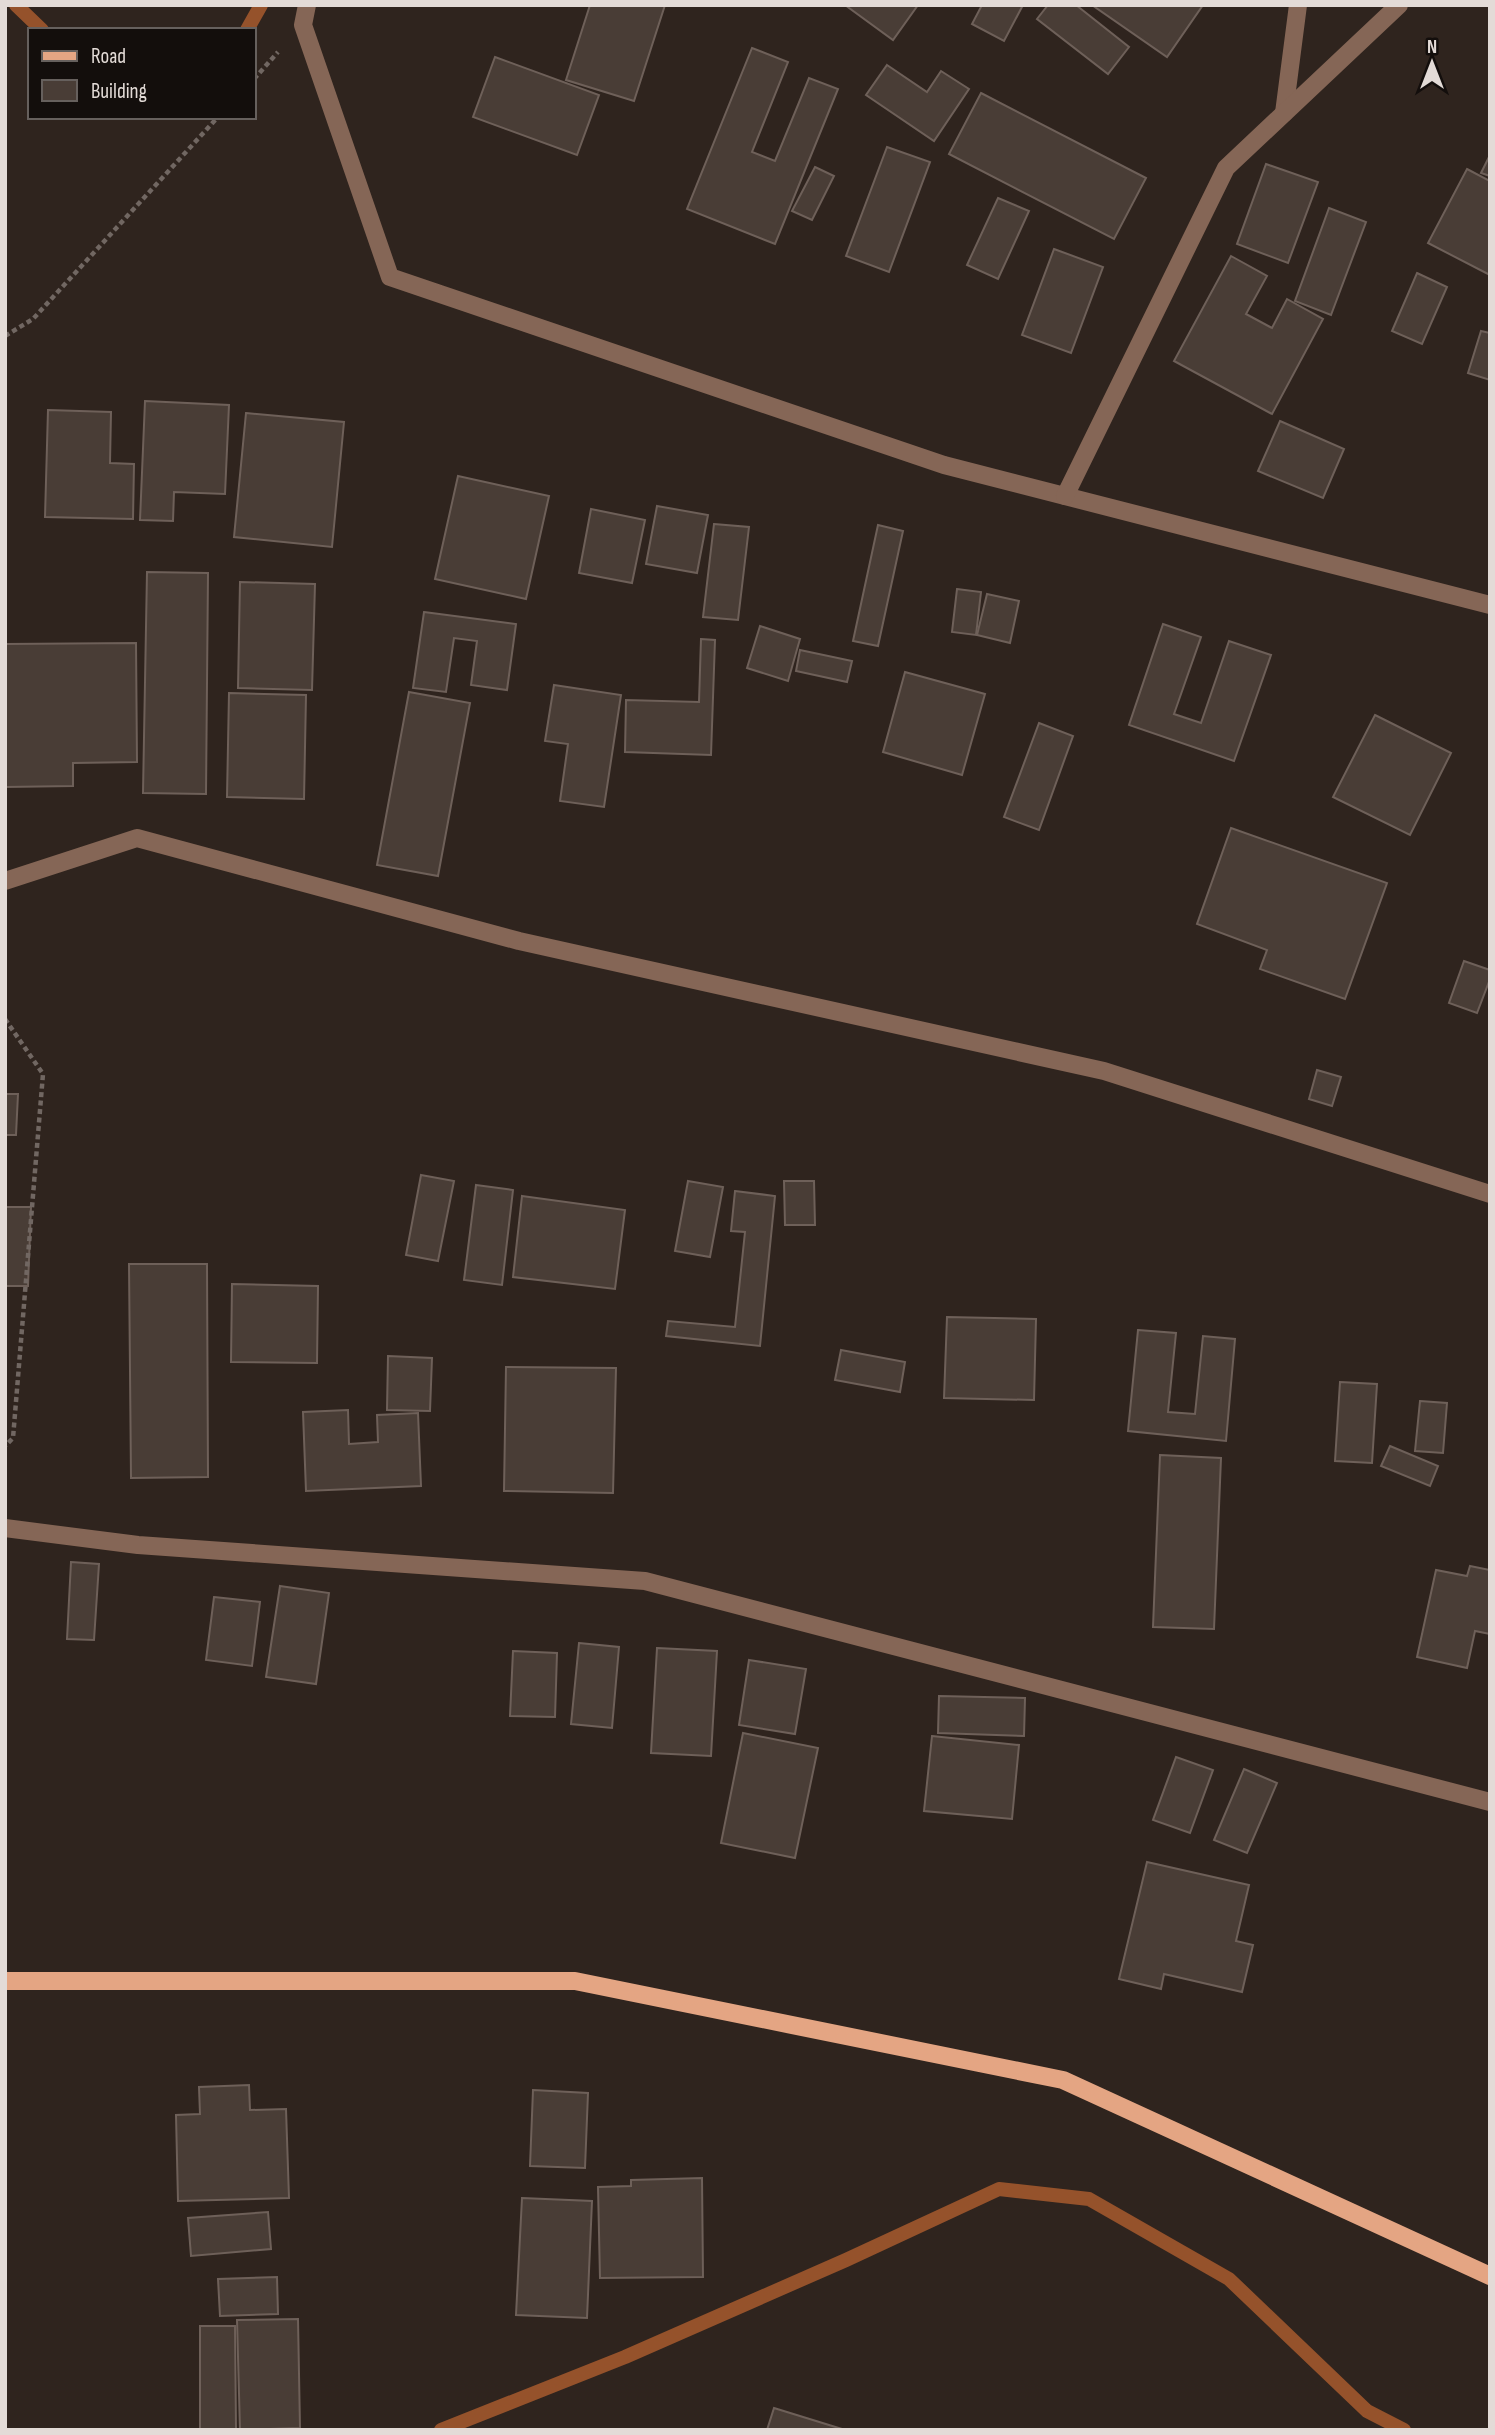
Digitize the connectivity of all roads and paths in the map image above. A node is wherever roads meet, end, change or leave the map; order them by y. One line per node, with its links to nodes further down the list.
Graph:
1 (307, 5): 7 (street)
2 (1298, 5): 4 (street)
3 (1399, 5): 4 (street)
4 (1284, 113): 7 (street)
5 (216, 119): 6 (path)
6 (5, 336)
7 (1065, 496): 8 (street)
8 (1490, 605)
9 (5, 881): 11 (street)
10 (5, 1019): 12 (path)
11 (1490, 1194)
12 (5, 1446)
13 (5, 1528): 14 (street)
14 (1490, 1802)
15 (5, 1981): 16 (main road)
16 (1490, 2276)

